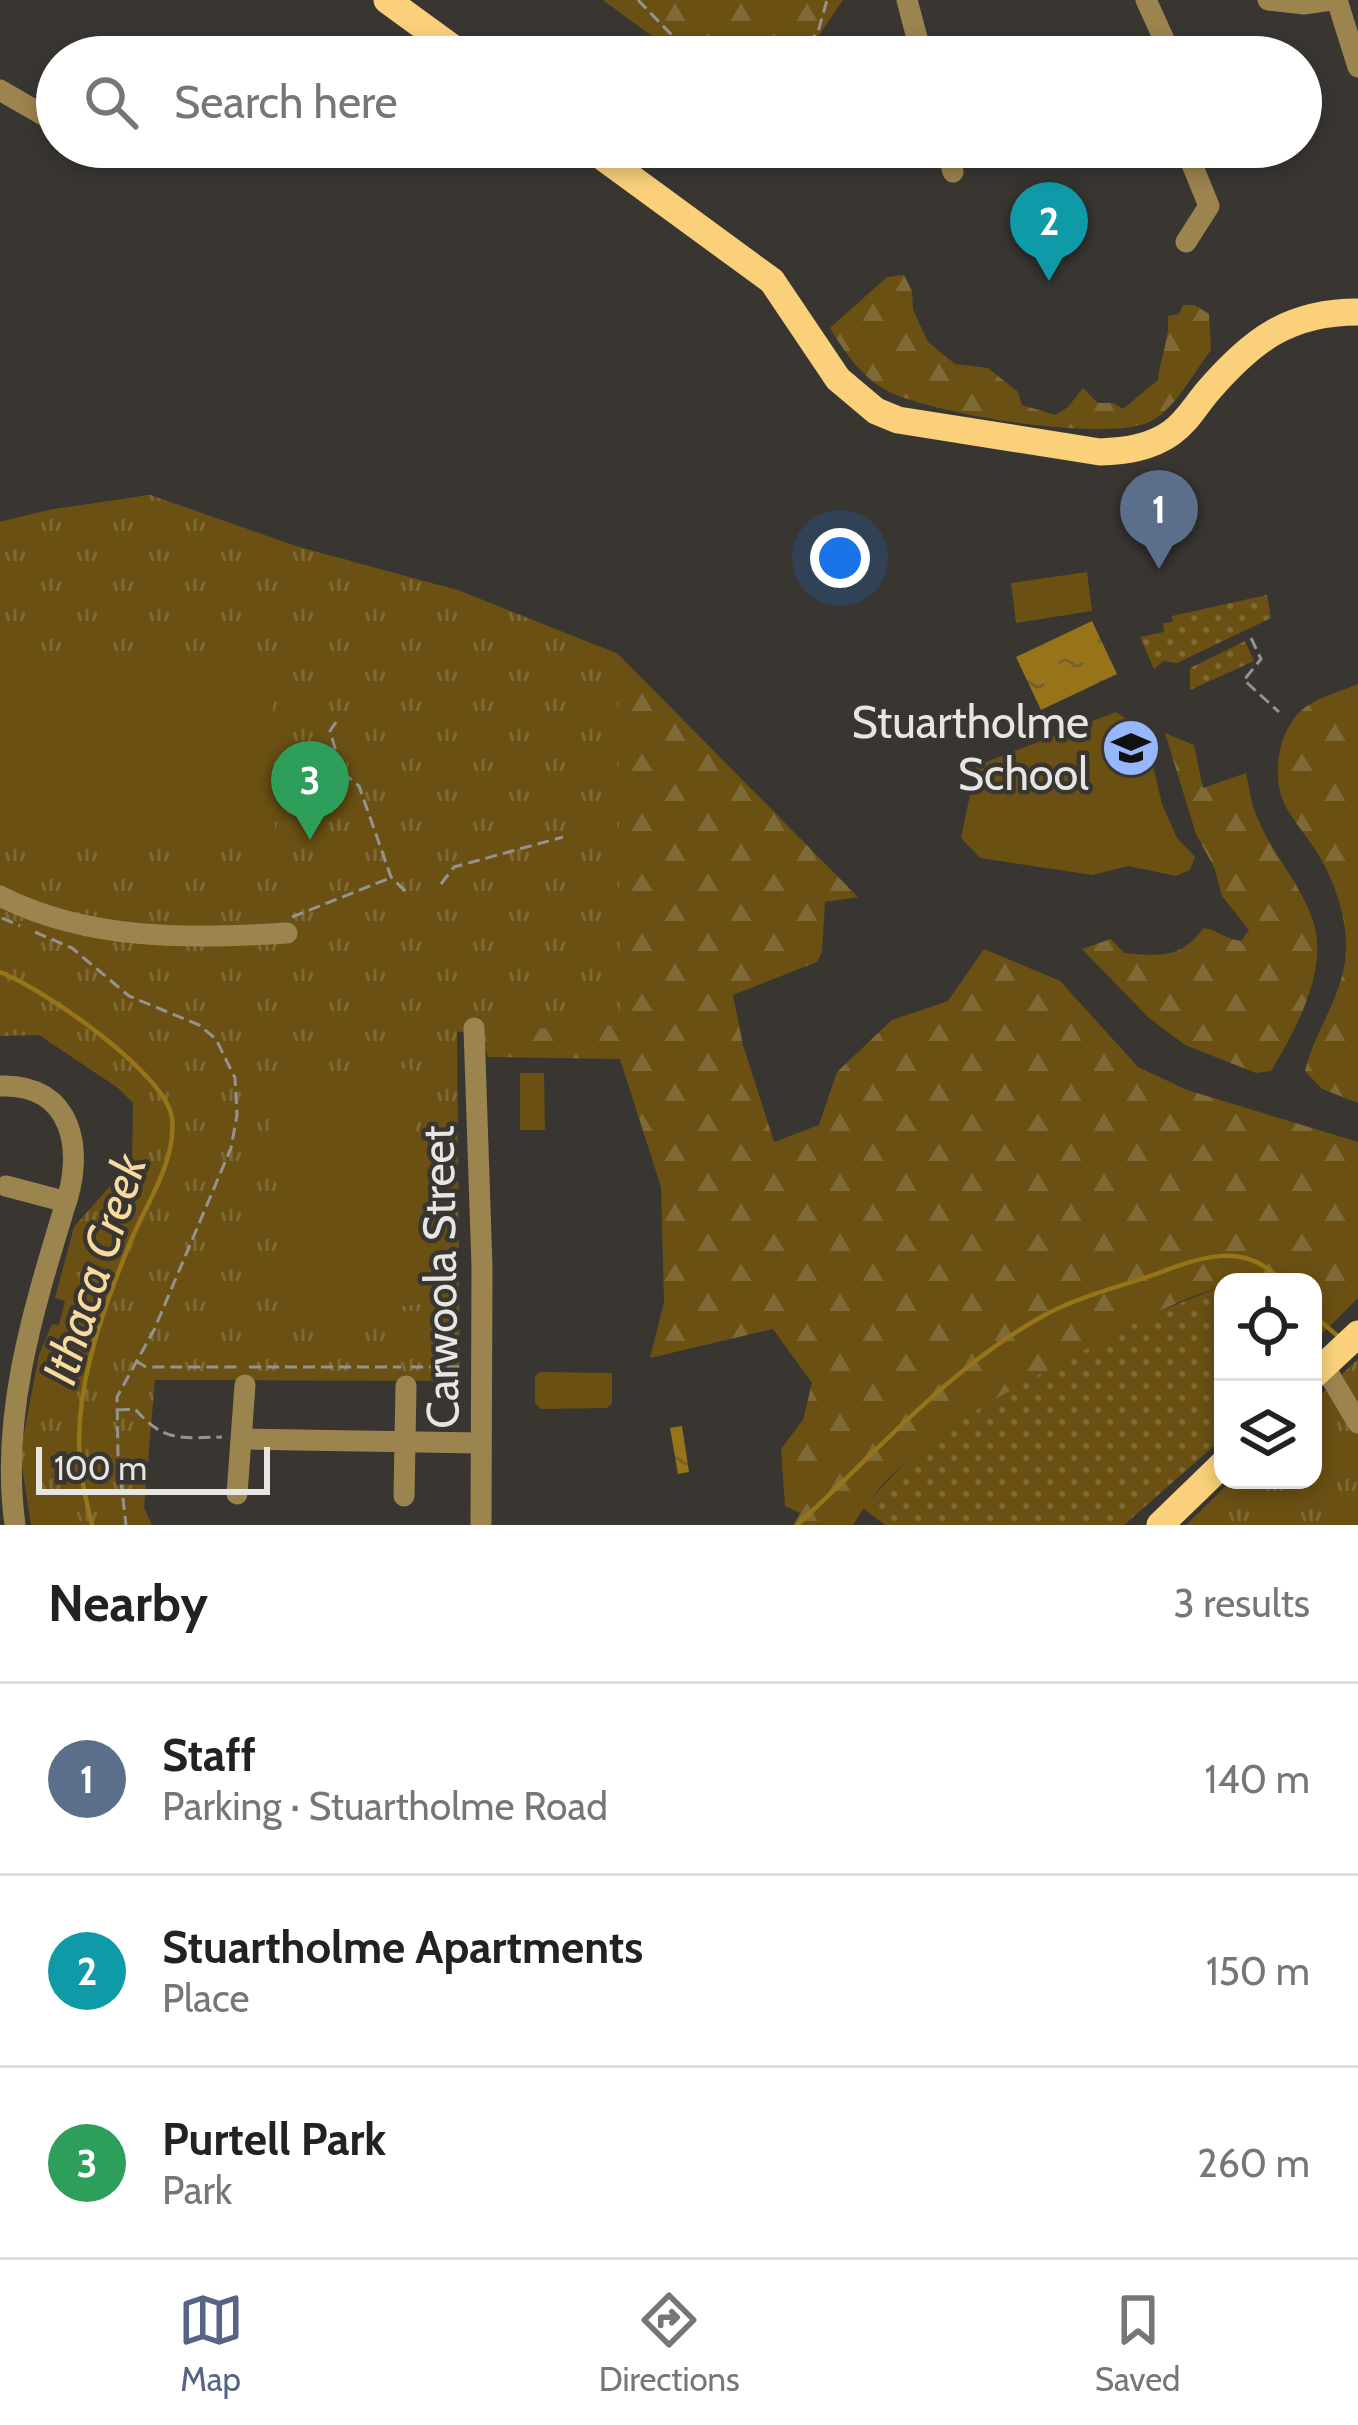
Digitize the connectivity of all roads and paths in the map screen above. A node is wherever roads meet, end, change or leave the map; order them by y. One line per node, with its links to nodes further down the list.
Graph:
1 (387, 0): 8 (main road)
2 (638, 0): 9 (path)
3 (827, 0): 10 (path)
4 (907, 0): 11 (street)
5 (1146, 0): 12 (street)
6 (1268, 0): 7 (street)
7 (1334, 0): 13 (street)
8 (436, 36)
9 (673, 36)
10 (814, 36)
11 (916, 36)
12 (1162, 36)
13 (1358, 67)
14 (0, 90): 15 (street)
15 (36, 111)
16 (619, 168): 21 (main road)
17 (952, 168): 19 (street)
18 (1194, 168): 20 (street)
19 (953, 172)
20 (1186, 242)
21 (1358, 312)
22 (1251, 638): 23 (path)
23 (1279, 712)
24 (336, 722): 26 (path)
25 (363, 775): 26 (path)
26 (358, 786): 28 (path)
27 (562, 837): 29 (path)
28 (391, 878): 30 (path); 33 (path)
29 (441, 884)
30 (407, 894)
31 (0, 896): 33 (street)
32 (0, 917): 39 (path)
33 (285, 927)
34 (474, 1028): 41 (street, Carwoola Street)
35 (0, 1086): 37 (street)
36 (6, 1186): 37 (street)
37 (64, 1208): 52 (street)
38 (1358, 1334): 40 (main road)
39 (136, 1361): 41 (path); 44 (path)
40 (1324, 1366): 45 (street)
41 (481, 1367): 48 (street, Carwoola Street)
42 (245, 1385): 46 (street)
43 (406, 1386): 47 (street)
44 (117, 1410): 46 (path); 53 (path)
45 (1358, 1423)
46 (242, 1438): 47 (street); 50 (street)
47 (405, 1442): 48 (street); 51 (street)
48 (480, 1442): 54 (street, Carwoola Street)
49 (1214, 1473): 55 (main road)
50 (237, 1494)
51 (404, 1496)
52 (15, 1525)
53 (126, 1525)
54 (481, 1525)
55 (1160, 1525)

